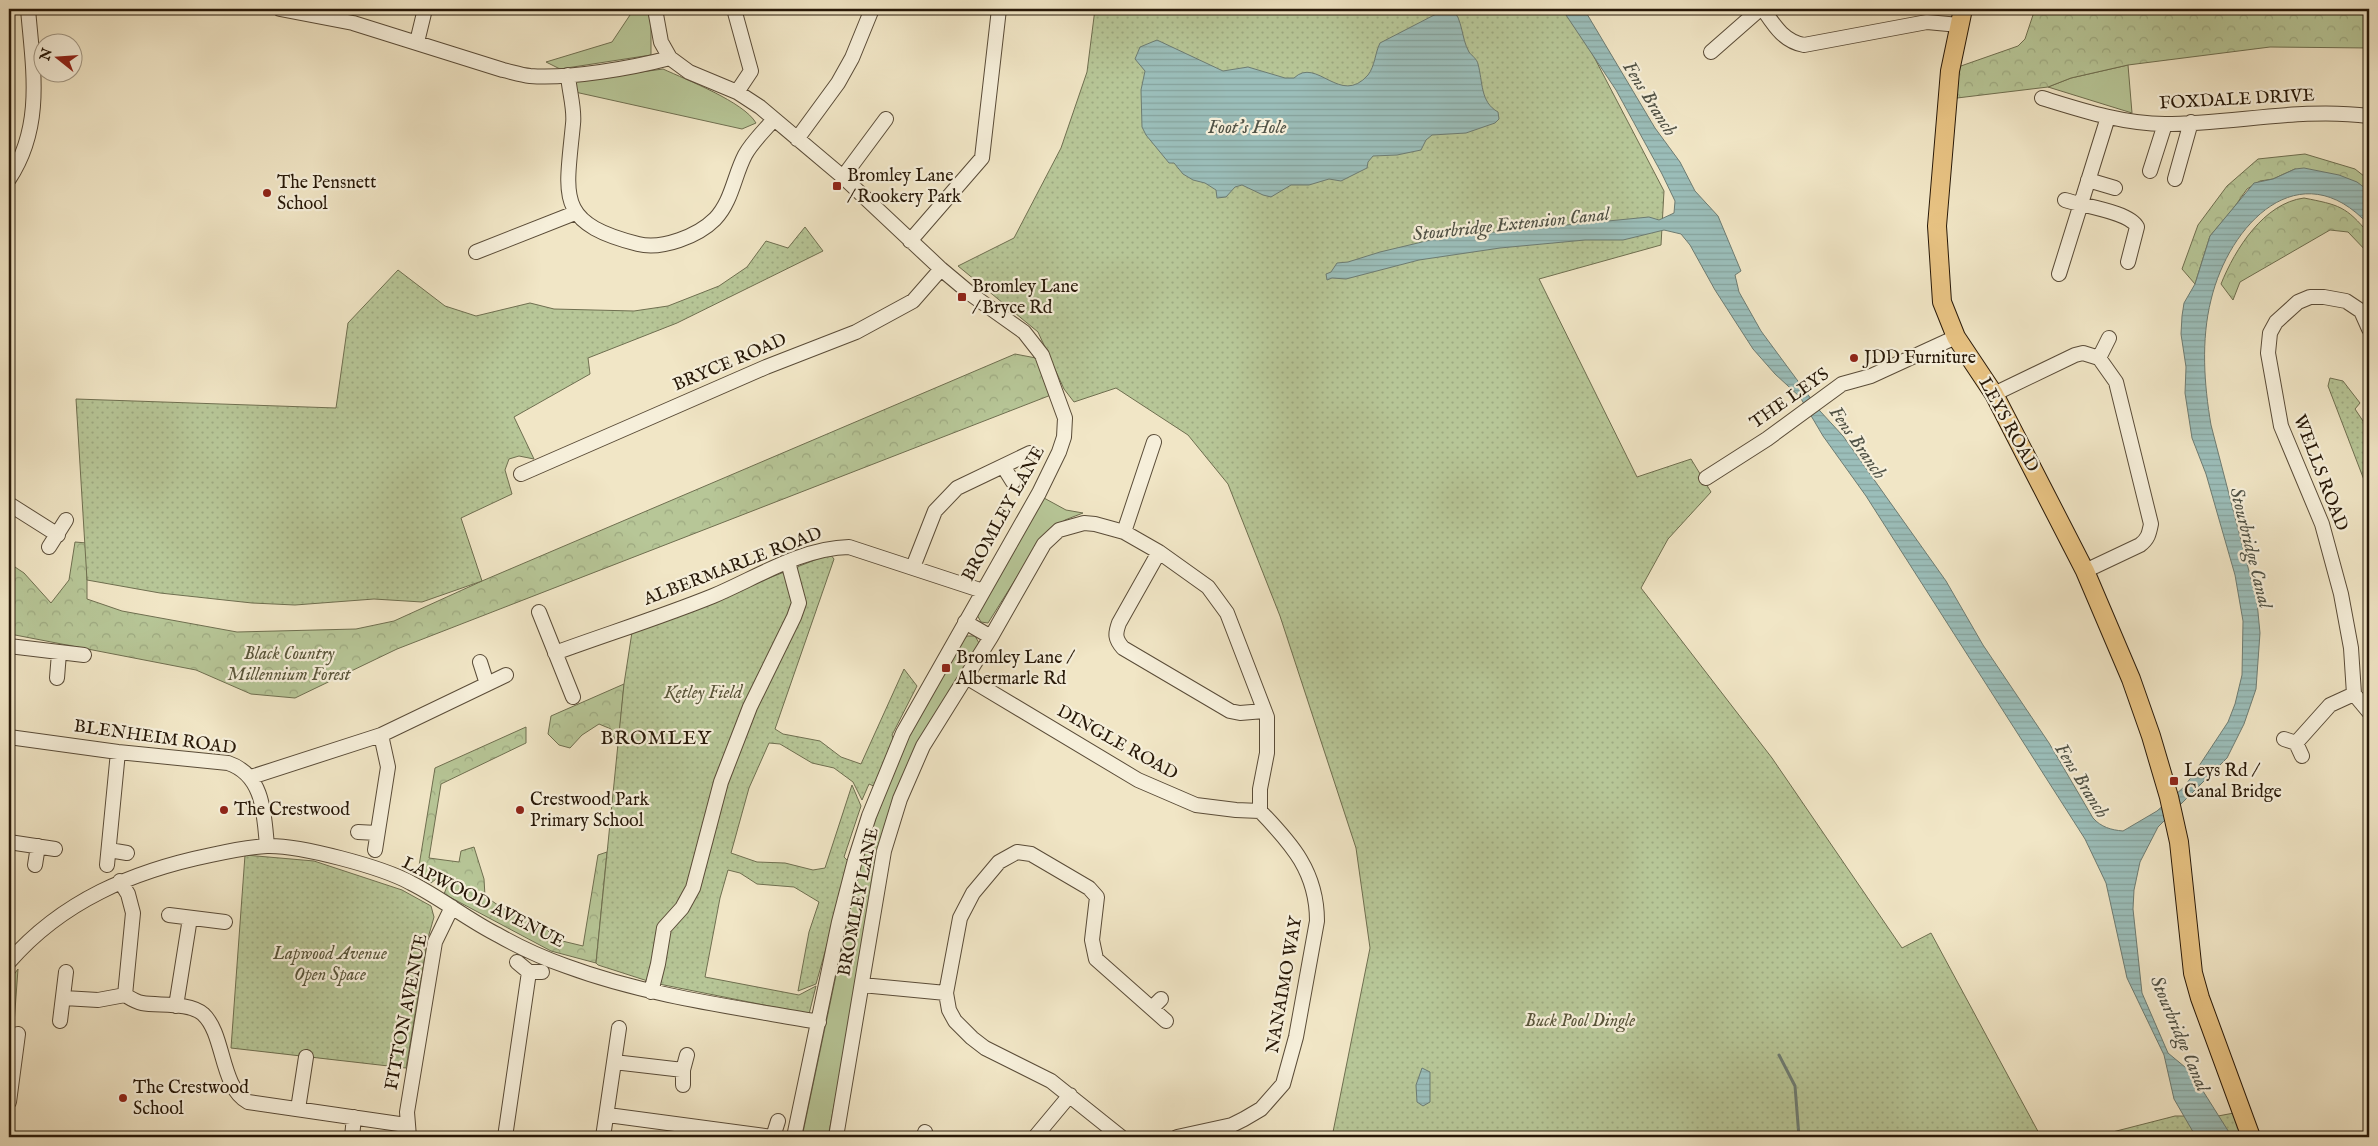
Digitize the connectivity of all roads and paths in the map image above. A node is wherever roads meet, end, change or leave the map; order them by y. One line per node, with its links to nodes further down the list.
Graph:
1 (28, 9): 25 (street)
2 (280, 9): 10 (street)
3 (425, 9): 10 (street)
4 (655, 9): 12 (street)
5 (734, 9): 14 (street)
6 (872, 9): 22 (street)
7 (999, 9): 32 (street)
8 (1761, 9): 9 (street); 11 (street)
9 (1961, 17): 38 (main road, LEYS ROAD)
10 (417, 42): 13 (street)
11 (1711, 52)
12 (670, 58): 13 (street); 14 (street)
13 (568, 75): 31 (street)
14 (737, 92): 18 (street)
15 (2049, 104): 17 (street, FOXDALE DRIVE)
16 (2369, 116): 20 (street, FOXDALE DRIVE)
17 (2108, 117): 21 (street, FOXDALE DRIVE); 27 (street)
18 (774, 119): 22 (street); 31 (street)
19 (886, 119): 24 (street)
20 (2191, 122): 21 (street, FOXDALE DRIVE); 26 (street)
21 (2165, 124): 23 (street)
22 (797, 139): 24 (street)
23 (2150, 171)
24 (843, 177): 32 (street)
25 (9, 179)
26 (2175, 179)
27 (2088, 180): 28 (street); 30 (street)
28 (2115, 188)
29 (2065, 200): 30 (street)
30 (2080, 205): 34 (street); 36 (street)
31 (575, 213): 33 (street)
32 (910, 241): 35 (street)
33 (476, 252)
34 (2128, 262)
35 (940, 269): 45 (street, BRYCE ROAD); 57 (street, BROMLEY LANE)
36 (2059, 274)
37 (2369, 329): 70 (street, WELLS ROAD)
38 (1956, 337): 41 (main road, LEYS ROAD); 46 (street, THE LEYS)
39 (2109, 338): 40 (street)
40 (2099, 358): 41 (street); 56 (street)
41 (1994, 394): 56 (main road, LEYS ROAD)
42 (1154, 442): 50 (street)
43 (1030, 453): 44 (street)
44 (1003, 466): 47 (street); 55 (street)
45 (521, 474)
46 (1706, 478)
47 (1013, 482)
48 (9, 504): 51 (street)
49 (66, 520): 51 (street)
50 (1124, 532): 53 (street); 60 (street)
51 (58, 535): 52 (street)
52 (49, 547)
53 (1159, 552): 72 (street); 72 (street)
54 (788, 562): 55 (street, ALBERMARLE ROAD); 63 (street, ALBERMARLE ROAD); 100 (street)
55 (913, 567): 57 (street, ALBERMARLE ROAD)
56 (2085, 571): 132 (main road, LEYS ROAD)
57 (983, 591): 59 (street, BROMLEY LANE)
58 (540, 612): 63 (street)
59 (965, 622): 60 (street); 107 (street, BROMLEY LANE)
60 (991, 637): 67 (street, BROMLEY LANE)
61 (9, 646): 62 (street)
62 (59, 653): 64 (street); 68 (street)
63 (555, 653): 71 (street)
64 (84, 655)
65 (480, 662): 69 (street)
66 (506, 675): 69 (street)
67 (966, 677): 79 (street, DINGLE ROAD); 99 (street, BROMLEY LANE)
68 (57, 678)
69 (487, 684): 74 (street)
70 (2354, 694): 73 (street); 76 (street)
71 (572, 697)
72 (1264, 711): 79 (street)
73 (2369, 712)
74 (381, 735): 78 (street); 81 (street)
75 (9, 737): 77 (street, BLENHEIM ROAD)
76 (2294, 746)
77 (118, 752): 78 (street, BLENHEIM ROAD); 86 (street)
78 (251, 777): 84 (street, BLENHEIM ROAD)
79 (1260, 811): 131 (street, NANAIMO WAY)
80 (358, 832): 81 (street)
81 (378, 833): 87 (street)
82 (9, 842): 83 (street)
83 (38, 846): 85 (street); 89 (street)
84 (267, 846): 91 (street, LAPWOOD AVENUE); 92 (street, LAPWOOD AVENUE)
85 (55, 848)
86 (109, 850): 88 (street); 90 (street)
87 (375, 850)
88 (127, 853)
89 (35, 865)
90 (107, 865)
91 (120, 881): 96 (street, LAPWOOD AVENUE); 102 (street)
92 (452, 907): 100 (street, LAPWOOD AVENUE); 122 (street, FITTON AVENUE)
93 (169, 915): 94 (street)
94 (190, 918): 95 (street); 104 (street)
95 (225, 922)
96 (9, 962)
97 (517, 962): 124 (street)
98 (66, 972): 103 (street)
99 (862, 985): 101 (street); 128 (street, BROMLEY LANE)
100 (651, 992): 107 (street, LAPWOOD AVENUE)
101 (946, 994): 105 (street); 116 (street)
102 (125, 996): 103 (street); 104 (street)
103 (64, 998): 106 (street)
104 (176, 1006): 118 (street)
105 (1166, 1020)
106 (60, 1022)
107 (819, 1022): 127 (street, BROMLEY LANE)
108 (619, 1028): 112 (street)
109 (18, 1034): 110 (street)
110 (12, 1049): 117 (street)
111 (688, 1055): 114 (street)
112 (614, 1062): 114 (street); 119 (street)
113 (300, 1065): 118 (street)
114 (683, 1070): 115 (street)
115 (683, 1085)
116 (1070, 1095): 129 (street); 130 (street)
117 (9, 1102)
118 (298, 1109): 120 (street)
119 (608, 1115): 125 (street); 126 (street)
120 (354, 1118): 122 (street); 123 (street)
121 (778, 1121): 126 (street)
122 (408, 1131)
123 (352, 1137)
124 (505, 1137)
125 (603, 1137)
126 (772, 1137)
127 (794, 1137)
128 (836, 1137)
129 (1035, 1137)
130 (1121, 1137)
131 (1177, 1137)
132 (2251, 1137)

